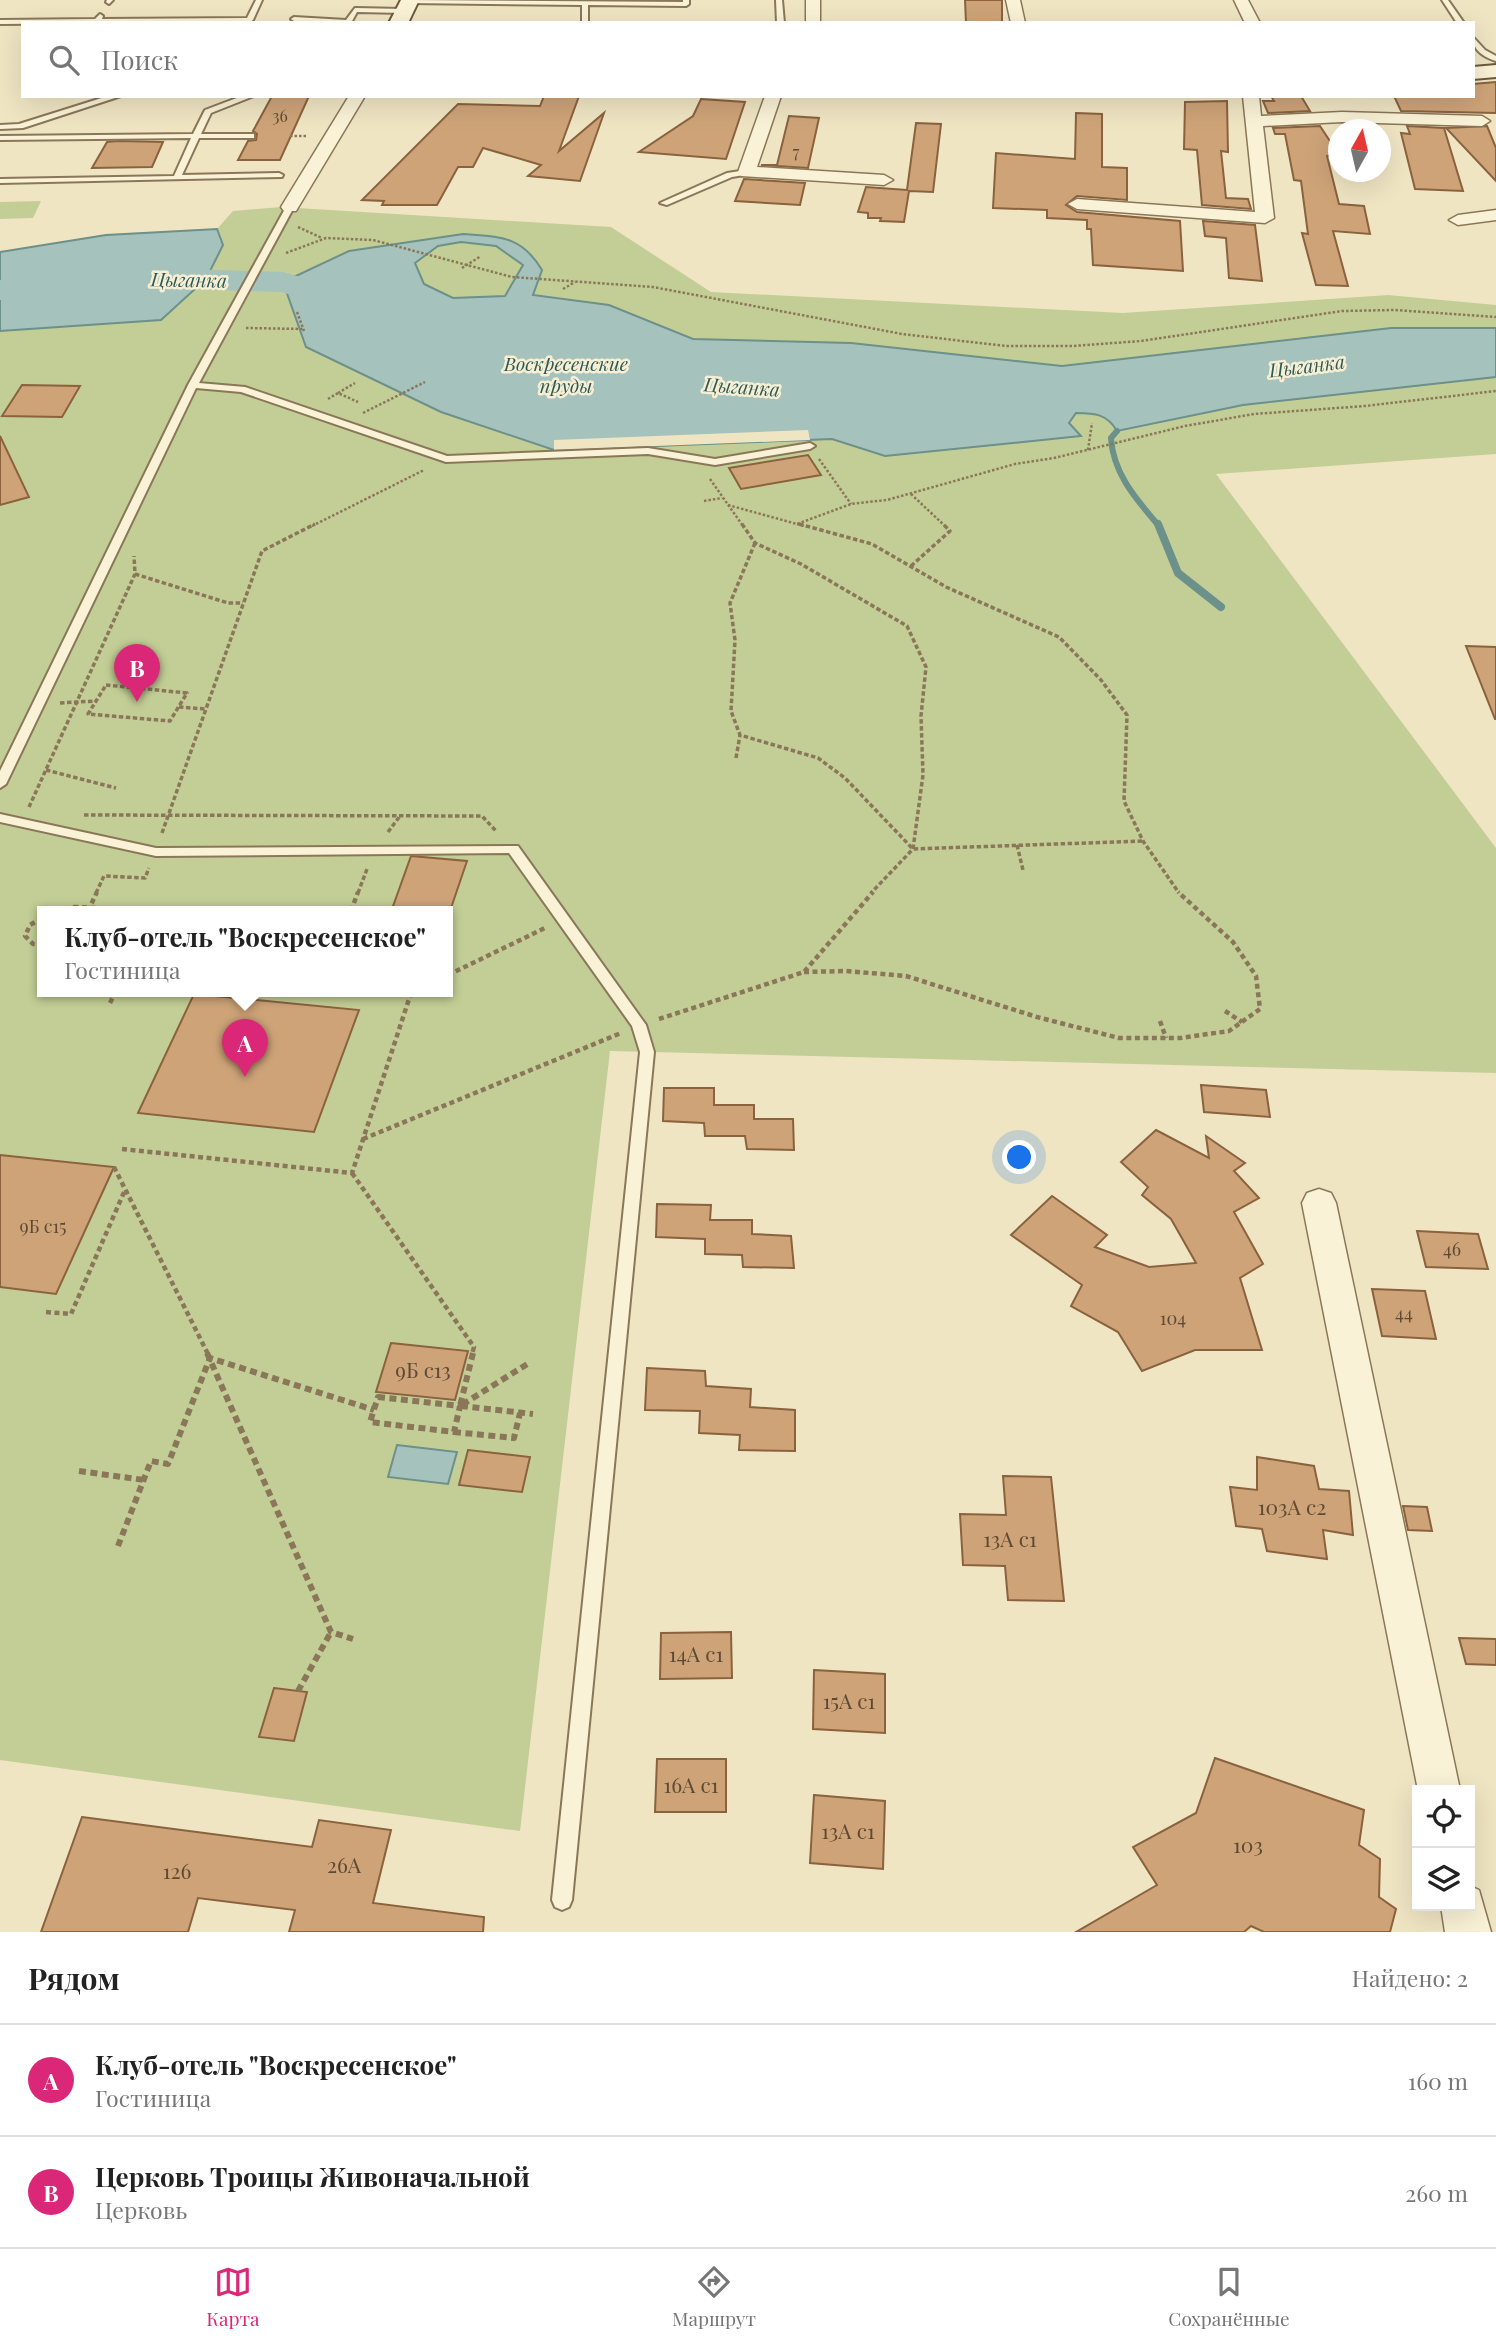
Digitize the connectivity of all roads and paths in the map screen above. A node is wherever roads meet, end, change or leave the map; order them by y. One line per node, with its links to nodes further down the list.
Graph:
1 (259, 0): 13 (lane)
2 (686, 0): 9 (lane)
3 (779, 0): 17 (lane)
4 (813, 0): 18 (street)
5 (1013, 0): 19 (street)
6 (1241, 0): 20 (street)
7 (1445, 0): 21 (lane)
8 (453, 1): 9 (lane); 10 (lane)
9 (585, 5): 16 (lane)
10 (405, 9): 15 (lane)
11 (294, 19): 14 (lane)
12 (21, 21): 22 (lane)
13 (33, 21)
14 (330, 21)
15 (349, 21)
16 (584, 21)
17 (781, 21)
18 (813, 21)
19 (1018, 21)
20 (1251, 21)
21 (1460, 21)
22 (0, 22)
23 (1475, 42): 24 (lane)
24 (1496, 59)
25 (1496, 71): 26 (street)
26 (1475, 73)
27 (111, 98): 34 (lane)
28 (244, 98): 36 (lane)
29 (356, 98): 45 (street)
30 (772, 98): 38 (street)
31 (1251, 98): 32 (street)
32 (1254, 121): 33 (street); 44 (street)
33 (1482, 121)
34 (0, 127)
35 (251, 135): 36 (lane)
36 (196, 136): 37 (lane); 40 (lane)
37 (0, 138)
38 (747, 172): 41 (street); 43 (lane)
39 (279, 175): 40 (lane)
40 (177, 178): 42 (lane)
41 (884, 180)
42 (0, 181)
43 (664, 203)
44 (1077, 204)
45 (290, 207): 56 (lane)
46 (1496, 215): 47 (street)
47 (1458, 220)
48 (285, 253): 50 (path)
49 (481, 256): 50 (path)
50 (461, 268): 51 (path)
51 (576, 281): 52 (path); 54 (path)
52 (563, 289)
53 (297, 312): 58 (path)
54 (1496, 317)
55 (260, 323): 57 (path)
56 (224, 327): 57 (path); 62 (lane)
57 (257, 328): 58 (path)
58 (265, 328): 59 (path)
59 (265, 336)
60 (425, 382): 66 (path)
61 (355, 383): 64 (path)
62 (192, 385): 66 (lane); 84 (lane)
63 (1496, 391): 68 (path)
64 (338, 393)
65 (1092, 423): 68 (path)
66 (342, 424): 69 (lane)
67 (810, 446): 69 (lane); 75 (path)
68 (1088, 450): 71 (path)
69 (446, 459): 81 (path)
70 (721, 474): 72 (path)
71 (911, 494): 75 (path); 79 (path)
72 (722, 498): 73 (path); 74 (path)
73 (704, 501)
74 (727, 505): 76 (path); 77 (path)
75 (851, 505): 76 (path)
76 (797, 524): 79 (path)
77 (755, 544): 87 (path); 99 (path)
78 (139, 545): 80 (path)
79 (911, 566): 96 (path)
80 (135, 574): 81 (path); 83 (path)
81 (243, 603): 86 (path)
82 (96, 701): 83 (path); 85 (path); 85 (path)
83 (78, 702): 84 (path); 89 (path)
84 (38, 705): 90 (lane)
85 (179, 707): 86 (path)
86 (205, 709): 94 (path)
87 (740, 735): 88 (path); 99 (path)
88 (736, 758)
89 (46, 770): 91 (path); 92 (path)
90 (0, 784)
91 (116, 788)
92 (25, 814)
93 (77, 815): 94 (path)
94 (167, 816): 98 (path)
95 (0, 818): 98 (lane)
96 (1143, 841): 97 (path); 113 (path)
97 (1017, 845): 99 (path); 100 (path)
98 (513, 849): 103 (lane)
99 (913, 849): 106 (path)
100 (1023, 870)
101 (145, 878): 102 (path)
102 (90, 906)
103 (565, 919): 107 (path); 114 (lane)
104 (37, 921): 105 (path)
105 (37, 944)
106 (804, 972): 114 (path); 115 (path)
107 (453, 973)
108 (113, 997): 110 (path)
109 (410, 997): 116 (path)
110 (110, 1003)
111 (1225, 1011): 113 (path)
112 (1160, 1021): 115 (path)
113 (1242, 1022): 115 (path)
114 (639, 1026): 116 (path); 137 (lane)
115 (1166, 1038)
116 (363, 1139): 119 (path)
117 (122, 1149): 119 (path)
118 (114, 1167): 120 (path)
119 (352, 1173): 125 (path)
120 (125, 1189): 122 (path); 123 (path)
121 (1319, 1203): 136 (street)
122 (46, 1312)
123 (210, 1358): 126 (path); 131 (path); 133 (path)
124 (529, 1363): 125 (path)
125 (460, 1406): 126 (path); 127 (path); 129 (path)
126 (374, 1410): 129 (path)
127 (520, 1413): 128 (path); 129 (path)
128 (533, 1414)
129 (454, 1432)
130 (79, 1471): 131 (path)
131 (144, 1480): 132 (path)
132 (118, 1546)
133 (331, 1632): 134 (path); 135 (path)
134 (353, 1639)
135 (299, 1691)
136 (1438, 1785)
137 (562, 1900)
138 (1464, 1911): 139 (street)
139 (1468, 1932)

